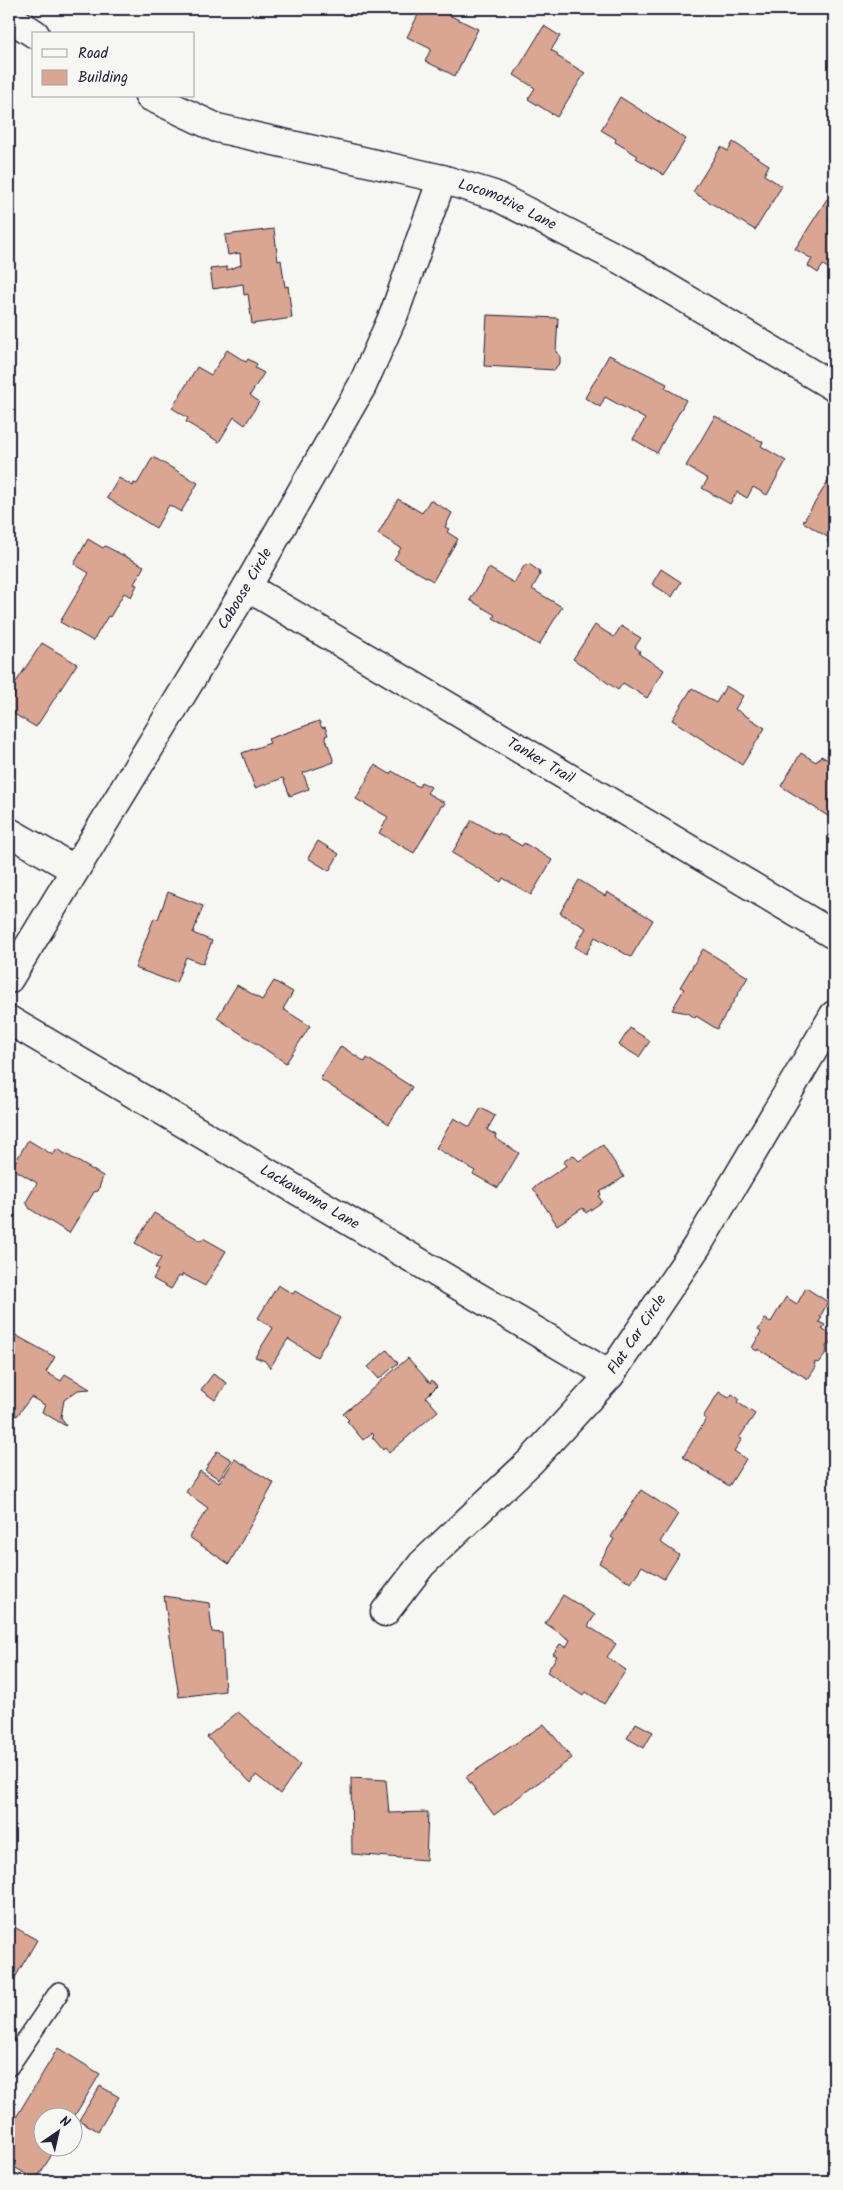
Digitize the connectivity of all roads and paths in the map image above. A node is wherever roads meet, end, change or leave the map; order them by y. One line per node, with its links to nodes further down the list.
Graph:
1 (9, 17): 2 (street)
2 (32, 32)
3 (153, 98): 4 (street, Locomotive Lane)
4 (442, 179): 5 (street, Locomotive Lane); 6 (street, Caboose Circle)
5 (834, 387)
6 (248, 587): 8 (street, Caboose Circle); 9 (street, Tanker Trail)
7 (9, 832): 8 (street)
8 (74, 869): 10 (street, Caboose Circle)
9 (834, 935)
10 (9, 979)
11 (834, 1015): 13 (street, Flat Car Circle)
12 (9, 1020): 13 (street, Lackawanna Lane)
13 (610, 1375): 14 (street, Flat Car Circle)
14 (385, 1612)
15 (59, 1992): 16 (lane)
16 (9, 2066)

